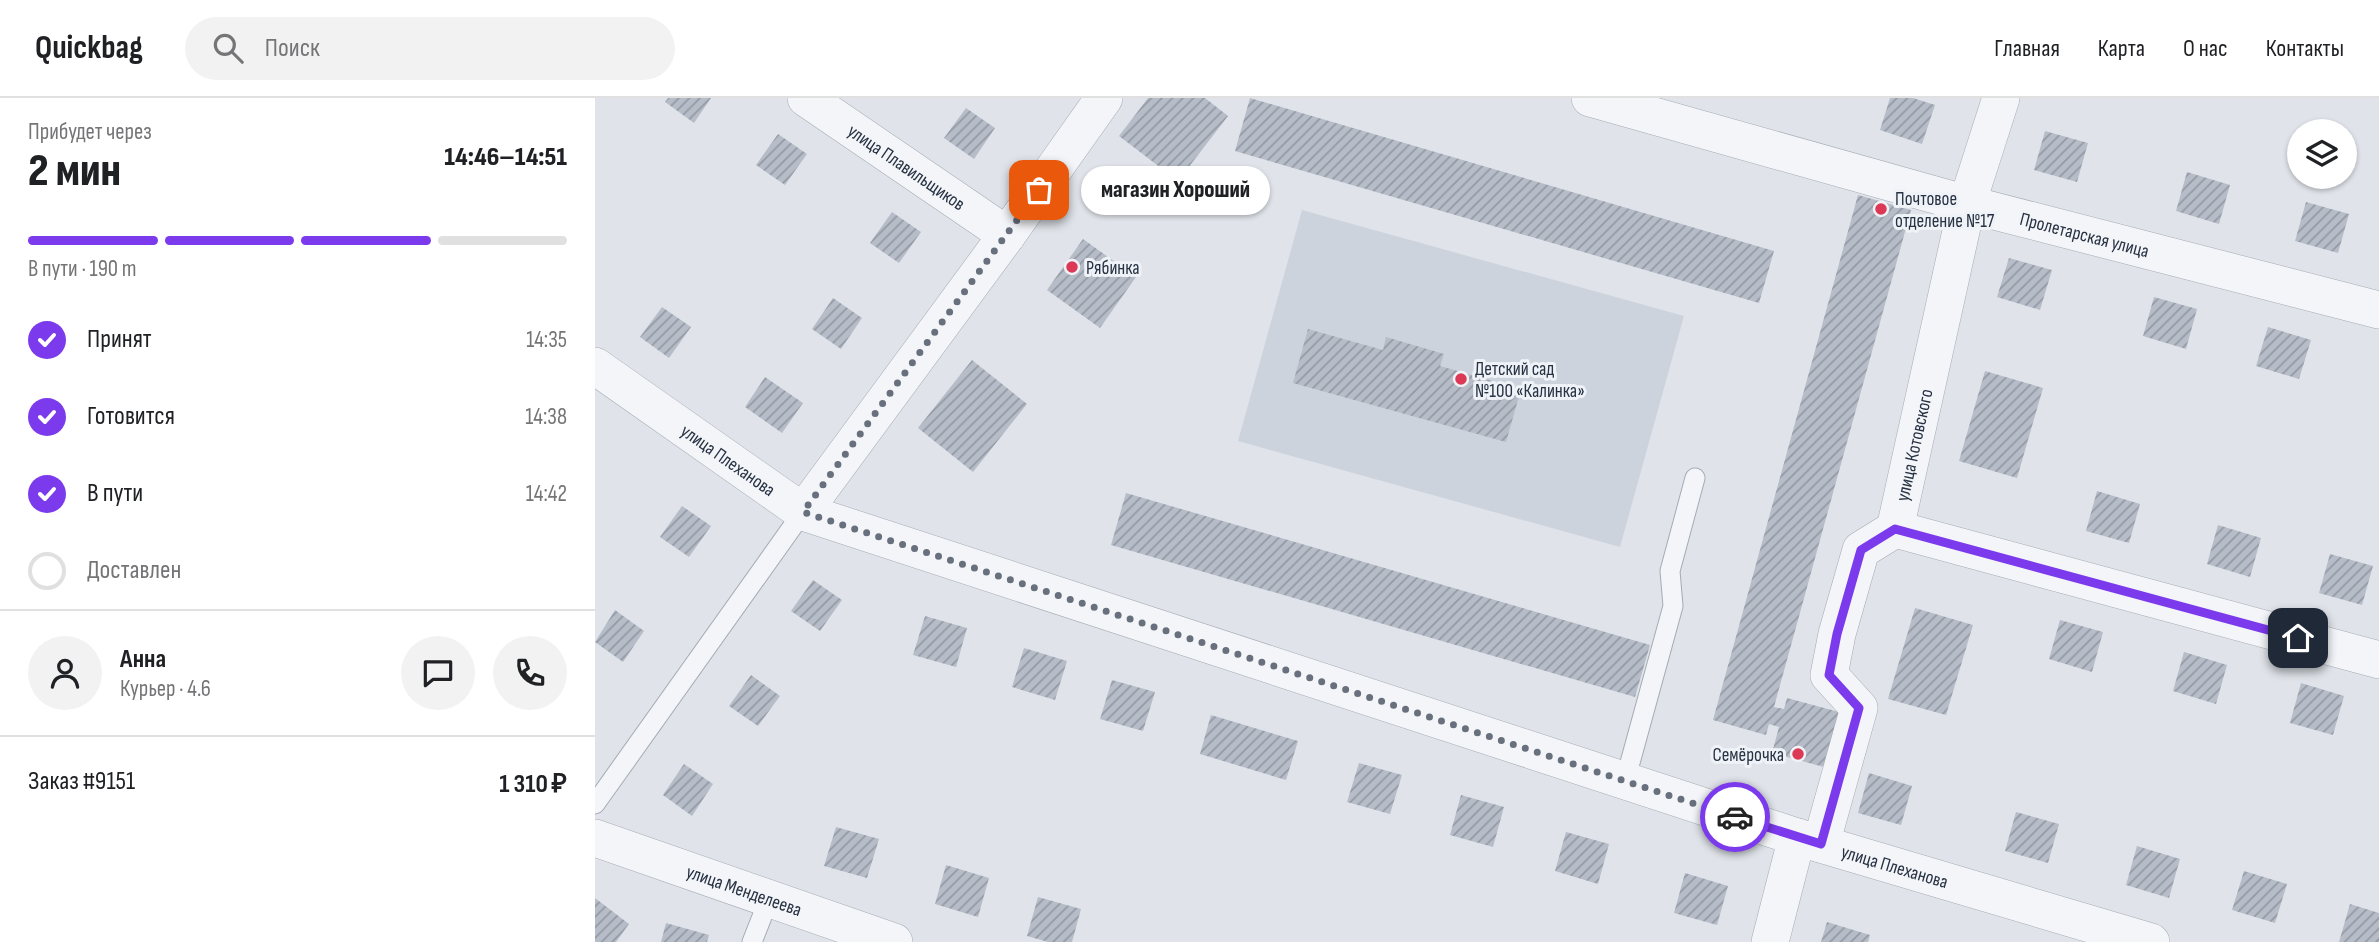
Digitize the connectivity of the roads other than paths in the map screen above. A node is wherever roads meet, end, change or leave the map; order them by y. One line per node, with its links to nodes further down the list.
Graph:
1 (806, 98): 6 (street, улица Плавильщиков)
2 (1104, 98): 6 (street)
3 (1590, 98): 5 (street, Пролетарская улица)
4 (2001, 98): 5 (street, улица Котовского)
5 (1967, 204): 7 (street, Пролетарская улица); 11 (street, улица Котовского)
6 (1007, 235): 10 (street)
7 (2379, 310)
8 (595, 366): 10 (street, улица Плеханова)
9 (1695, 478): 13 (lane)
10 (803, 512): 13 (street, улица Плеханова); 14 (lane)
11 (1895, 529): 12 (street); 16 (street, улица Котовского)
12 (2379, 660)
13 (1625, 781): 16 (street, улица Плеханова)
14 (595, 804)
15 (595, 838): 17 (street, улица Менделеева)
16 (1809, 840): 20 (street, улица Котовского); 21 (street, улица Плеханова)
17 (769, 899): 18 (lane); 19 (street, улица Менделеева)
18 (752, 942)
19 (894, 942)
20 (1770, 942)
21 (2151, 942)

